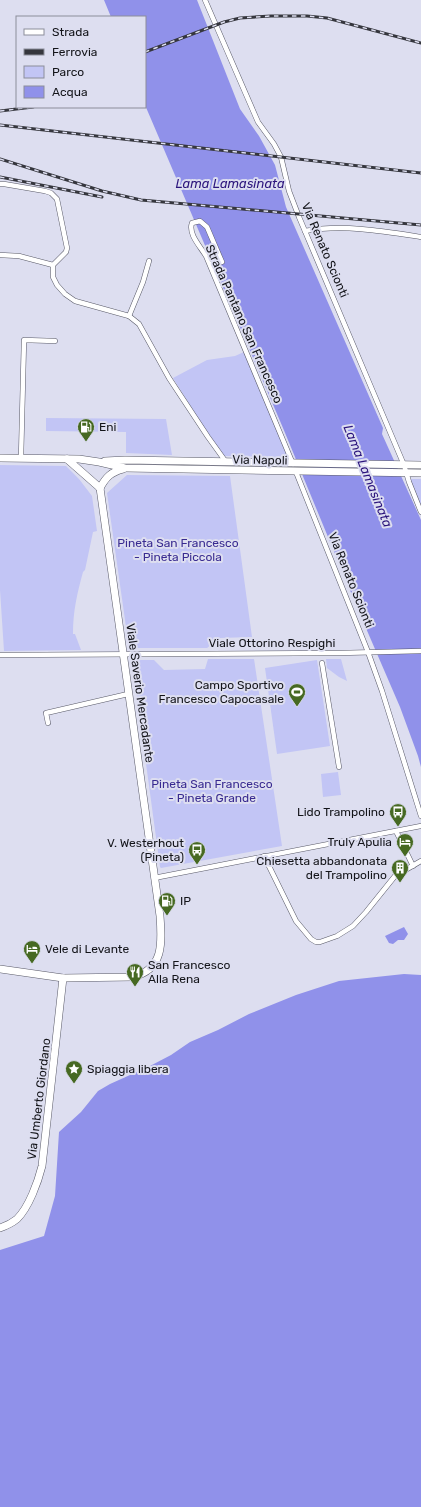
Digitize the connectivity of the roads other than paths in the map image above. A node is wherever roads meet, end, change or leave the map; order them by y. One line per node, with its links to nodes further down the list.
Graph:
1 (205, 0): 3 (street, Via Renato Scionti)
2 (0, 184): 8 (street)
3 (305, 231): 4 (street); 17 (street, Via Renato Scionti)
4 (421, 236)
5 (0, 255): 8 (street)
6 (148, 261): 9 (street)
7 (222, 262): 16 (street, Strada Pantano San Francesco)
8 (54, 265): 9 (street)
9 (129, 316): 15 (street)
10 (55, 340): 12 (street)
11 (0, 458): 12 (main road, Via Napoli)
12 (22, 458): 13 (main road, Via Napoli)
13 (67, 459): 14 (main road, Via Napoli); 23 (main road)
14 (99, 462): 15 (main road, Via Napoli); 19 (main road, Via Napoli)
15 (226, 462): 16 (main road, Via Napoli)
16 (293, 464): 17 (main road, Via Napoli)
17 (402, 465): 18 (main road, Via Napoli); 21 (street, Via Renato Scionti)
18 (421, 465)
19 (124, 468): 20 (main road, Via Napoli); 23 (main road)
20 (296, 472): 21 (main road, Via Napoli); 25 (street, Via Renato Scionti)
21 (405, 473): 22 (main road, Via Napoli); 24 (street, Via Renato Scionti)
22 (421, 473)
23 (100, 488): 27 (main road, Viale Saverio Mercadante)
24 (421, 512)
25 (370, 651): 26 (street, Viale Ottorino Respighi); 27 (street, Viale Ottorino Respighi); 33 (street, Via Renato Scionti)
26 (421, 651)
27 (123, 654): 28 (street, Viale Ottorino Respighi); 30 (main road, Viale Saverio Mercadante)
28 (0, 655)
29 (322, 663): 32 (street)
30 (128, 694): 31 (street); 39 (main road, Viale Saverio Mercadante)
31 (48, 723)
32 (339, 767)
33 (421, 816)
34 (421, 826): 35 (street)
35 (396, 832): 36 (street); 38 (street)
36 (264, 856): 38 (street); 39 (street)
37 (421, 861): 38 (street)
38 (413, 866)
39 (154, 878): 41 (main road, Viale Saverio Mercadante)
40 (0, 969): 41 (main road, Viale Saverio Mercadante)
41 (63, 978): 42 (main road, Via Umberto Giordano)
42 (0, 1228)

